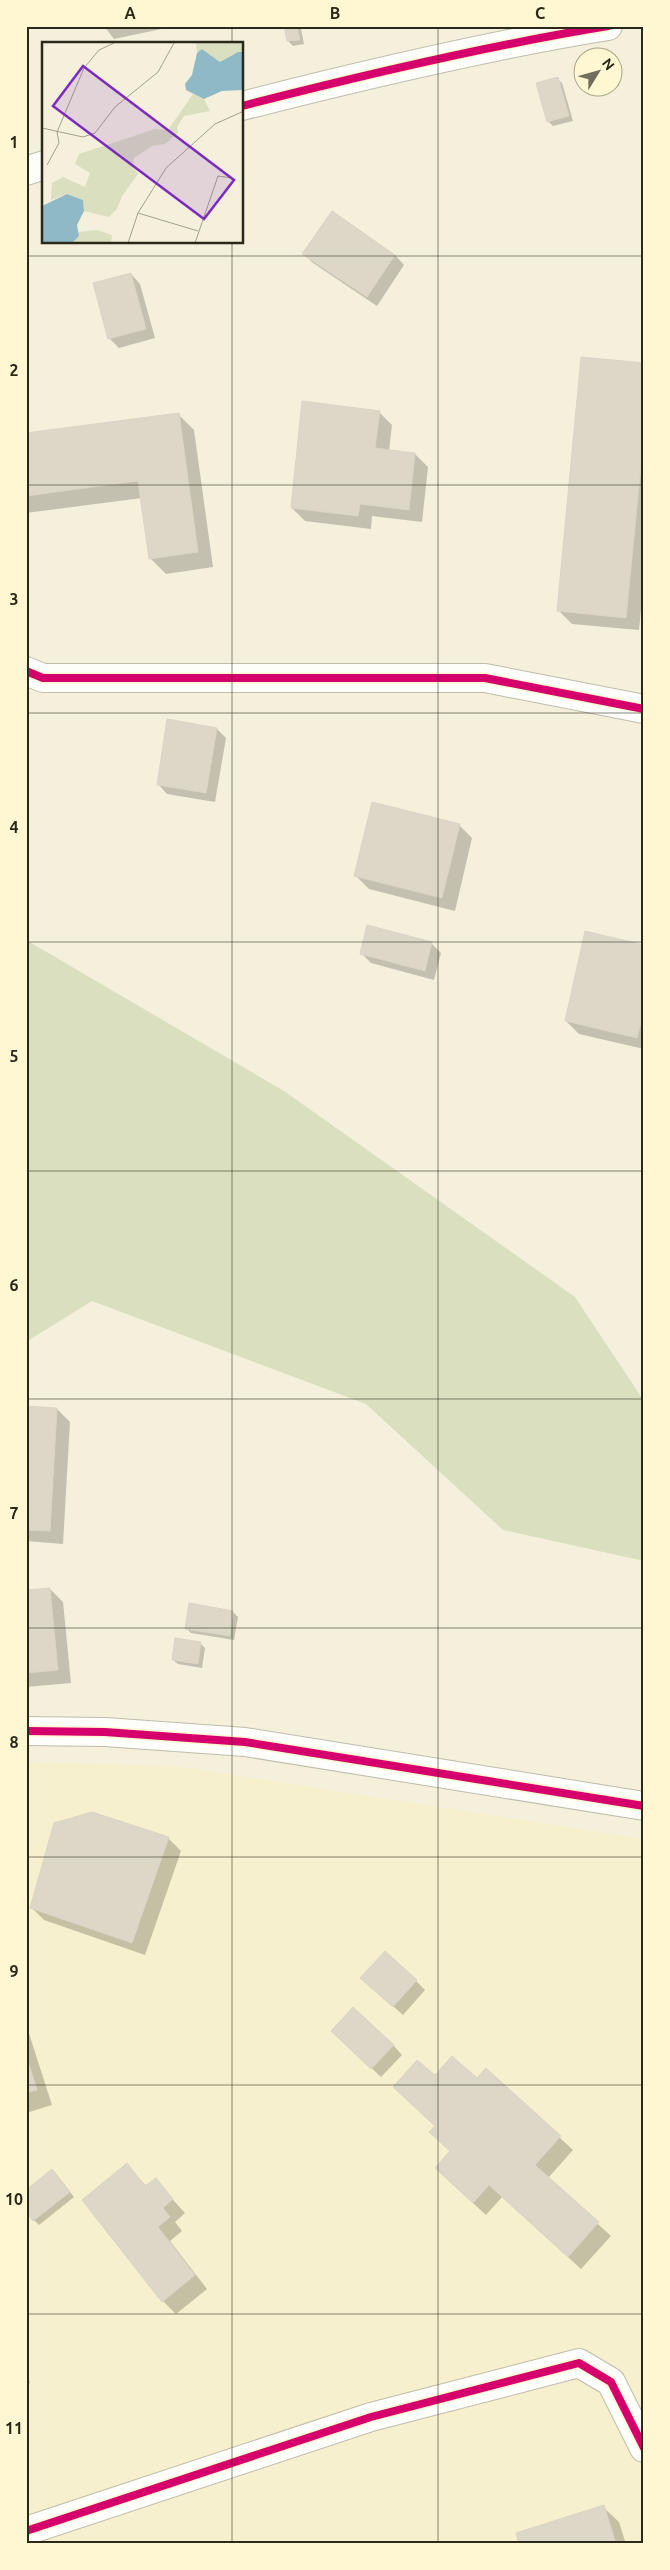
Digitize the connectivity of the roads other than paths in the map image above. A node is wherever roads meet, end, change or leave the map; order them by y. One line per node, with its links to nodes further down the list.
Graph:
1 (608, 26): 2 (street)
2 (244, 105)
3 (42, 166): 4 (street)
4 (26, 171)
5 (26, 671): 6 (street)
6 (644, 709)
7 (26, 1731): 8 (street)
8 (644, 1806)
9 (644, 2448): 10 (street)
10 (26, 2531)

